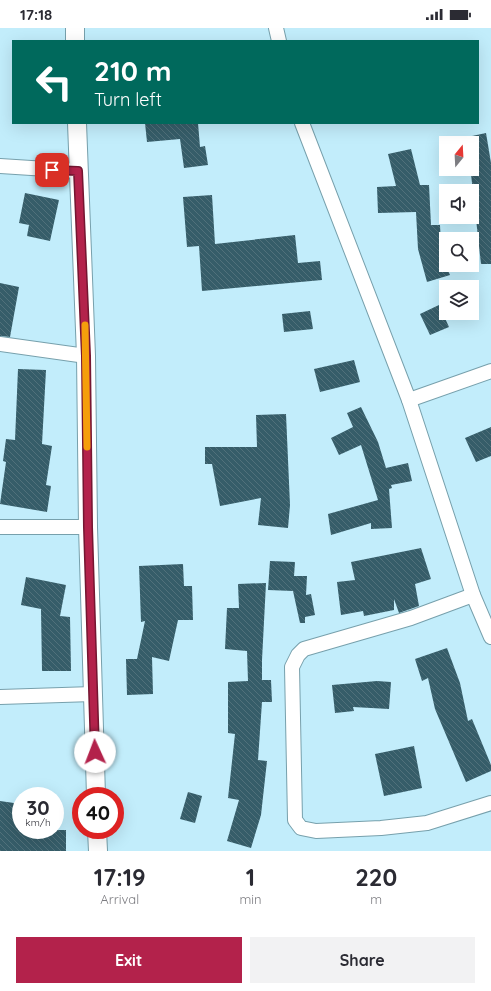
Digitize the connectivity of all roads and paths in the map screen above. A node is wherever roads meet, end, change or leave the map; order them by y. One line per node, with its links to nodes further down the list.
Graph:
1 (75, 28): 3 (street)
2 (276, 28): 4 (street)
3 (75, 40)
4 (279, 40)
5 (77, 124): 8 (street)
6 (302, 124): 12 (street)
7 (0, 166): 8 (street)
8 (78, 171): 10 (street)
9 (0, 344): 10 (street)
10 (86, 356): 14 (street)
11 (491, 371): 12 (street)
12 (409, 400): 15 (street)
13 (0, 526): 14 (street)
14 (88, 527): 17 (street)
15 (473, 595): 16 (street); 20 (street)
16 (491, 637)
17 (93, 694): 18 (street); 19 (street)
18 (0, 697)
19 (96, 787)
20 (491, 803)
21 (97, 839): 22 (street)
22 (98, 851)

